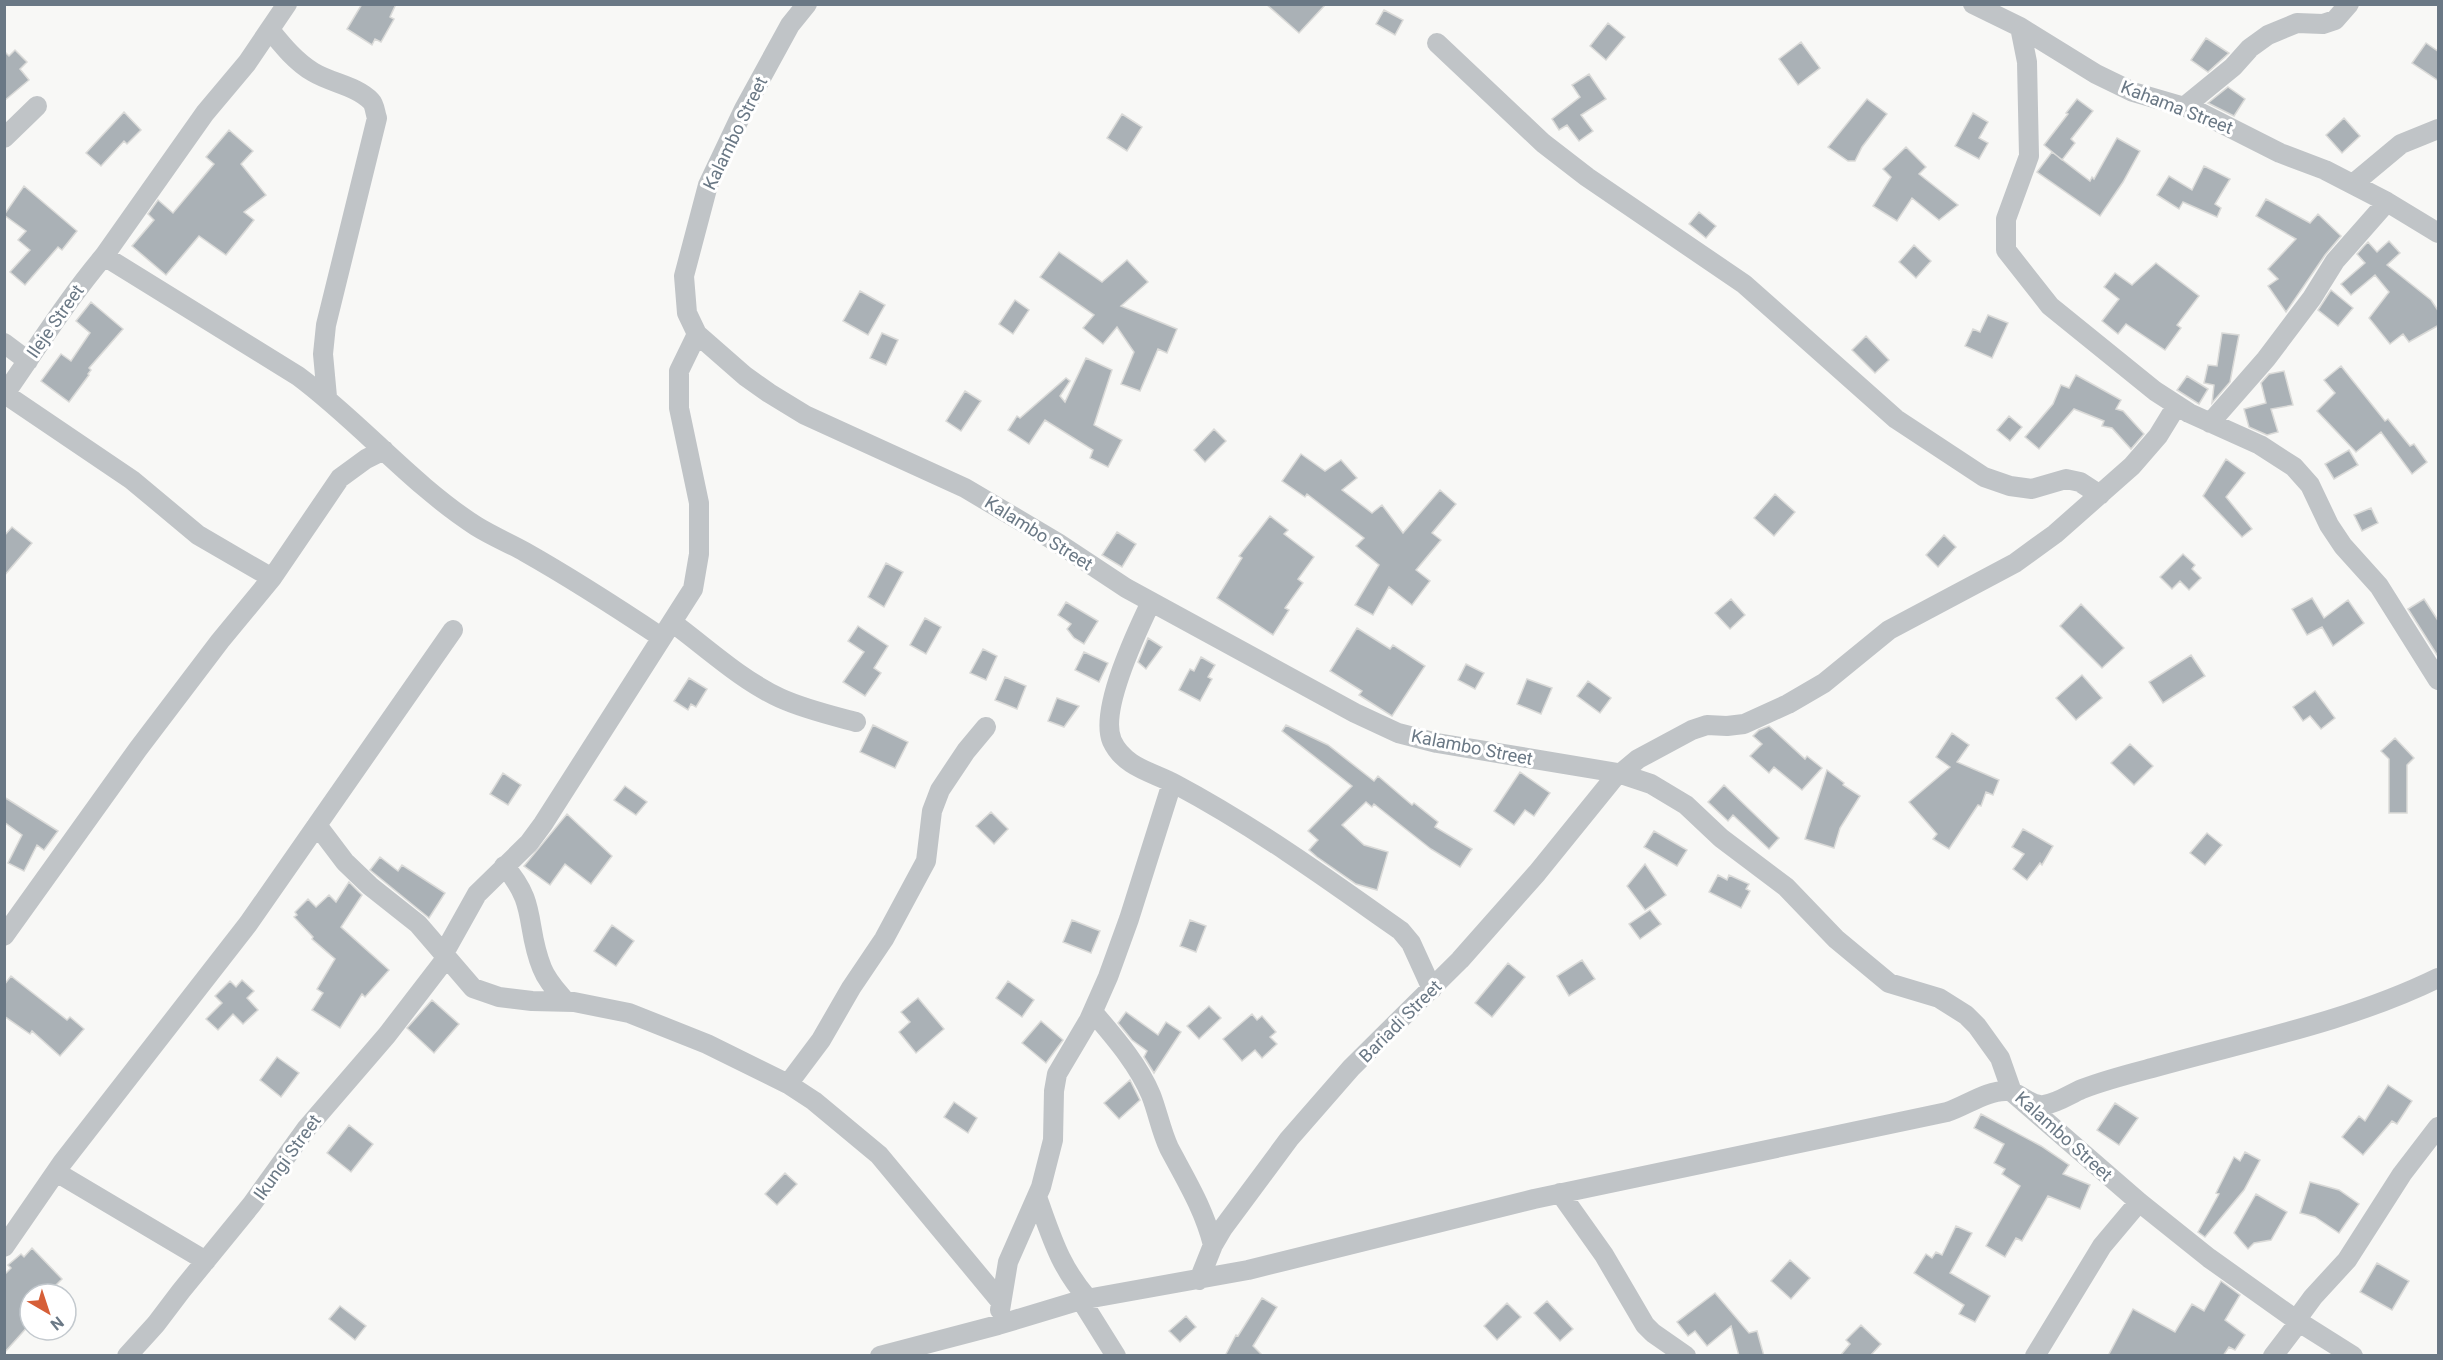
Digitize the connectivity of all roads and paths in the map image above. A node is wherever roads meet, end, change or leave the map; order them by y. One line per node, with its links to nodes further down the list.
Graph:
1 (287, 4): 6 (street, Ileje Street)
2 (807, 4): 16 (street, Kalambo Street)
3 (1972, 4): 5 (street, Kahama Street)
4 (2349, 4): 9 (street)
5 (2020, 27): 9 (street, Kahama Street); 21 (street)
6 (270, 30): 15 (street, Ileje Street); 20 (street)
7 (1437, 43): 24 (street)
8 (37, 106): 11 (street)
9 (2184, 107): 12 (street, Kahama Street)
10 (2439, 129): 12 (street)
11 (4, 138)
12 (2353, 184): 13 (street, Kahama Street)
13 (2387, 201): 14 (street, Kahama Street); 22 (street)
14 (2439, 233)
15 (104, 256): 18 (street, Ileje Street); 20 (street)
16 (697, 334): 26 (street, Kalambo Street); 28 (street, Ikungi Street)
17 (4, 343): 18 (street)
18 (28, 361): 19 (street, Ileje Street)
19 (5, 395): 25 (street)
20 (327, 397): 23 (street)
21 (2177, 405): 22 (street); 24 (street, Bariadi Street)
22 (2210, 423): 29 (street)
23 (384, 450): 25 (street); 28 (street)
24 (2100, 495): 32 (street, Bariadi Street)
25 (272, 578): 36 (street)
26 (1151, 602): 32 (street, Kalambo Street); 33 (street)
27 (453, 630): 34 (street)
28 (667, 630): 30 (street); 35 (street, Ikungi Street)
29 (2439, 680)
30 (856, 722)
31 (986, 727): 42 (street)
32 (1619, 773): 39 (street, Bariadi Street); 43 (street, Kalambo Street)
33 (1172, 783): 39 (street); 41 (street)
34 (317, 825): 37 (street); 45 (street)
35 (504, 866): 37 (street, Ikungi Street); 40 (street)
36 (4, 936)
37 (446, 955): 40 (street); 51 (street, Ikungi Street)
38 (2439, 978): 43 (street)
39 (1432, 989): 49 (street, Bariadi Street)
40 (566, 1002): 42 (street)
41 (1093, 1012): 47 (street); 49 (street)
42 (788, 1084): 54 (street)
43 (2012, 1092): 46 (street); 48 (street, Kalambo Street)
44 (2439, 1127): 55 (street)
45 (56, 1172): 50 (street); 51 (street)
46 (1560, 1193): 52 (street); 60 (street)
47 (1036, 1197): 53 (street); 54 (street)
48 (2139, 1202): 55 (street, Kalambo Street); 61 (street)
49 (1213, 1245): 52 (street, Bariadi Street)
50 (4, 1247)
51 (206, 1261): 57 (street, Ikungi Street)
52 (1199, 1280): 53 (street)
53 (1085, 1299): 56 (street); 59 (street)
54 (1001, 1302): 56 (street)
55 (2299, 1322): 62 (street); 63 (street, Kalambo Street)
56 (998, 1325): 58 (street)
57 (127, 1356)
58 (880, 1356)
59 (1116, 1356)
60 (1686, 1356)
61 (2035, 1356)
62 (2273, 1356)
63 (2353, 1356)

